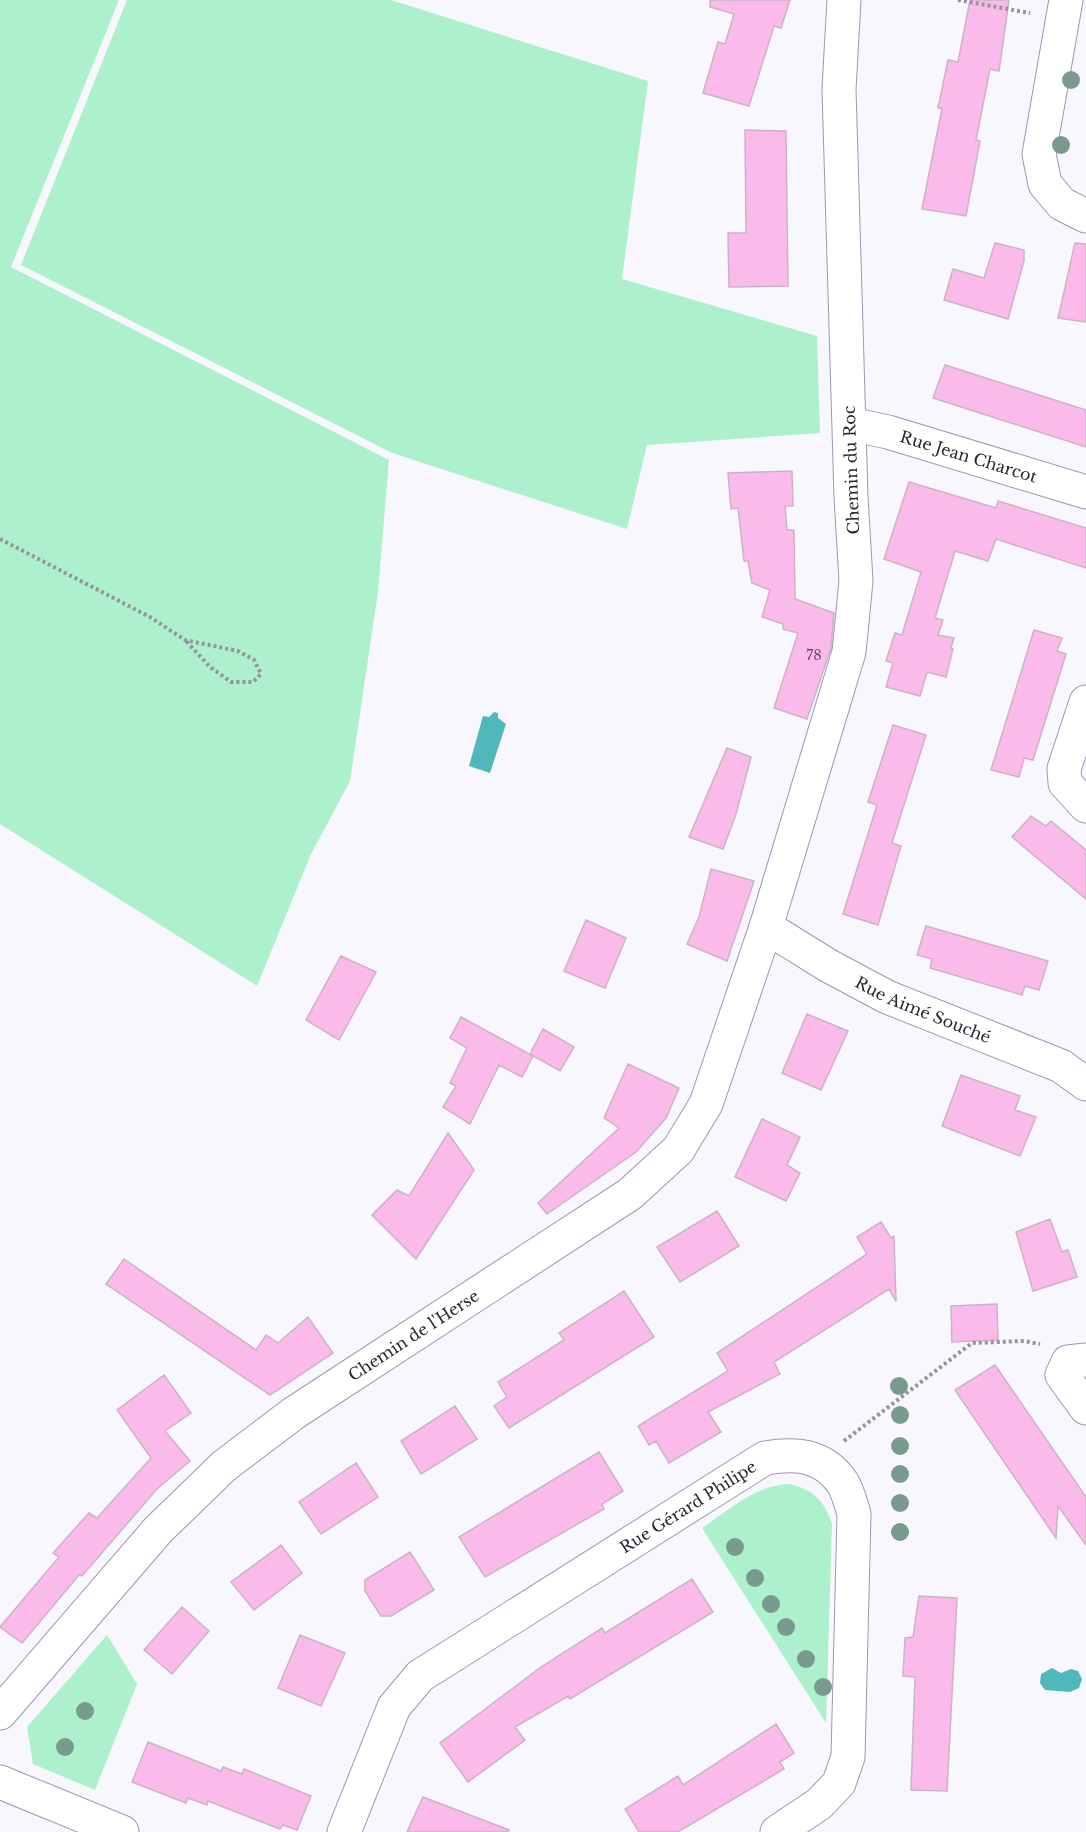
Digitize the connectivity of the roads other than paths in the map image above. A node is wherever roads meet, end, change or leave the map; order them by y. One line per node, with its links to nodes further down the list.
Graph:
1 (844, 0): 4 (street, Chemin du Roc)
2 (1065, 9): 3 (street)
3 (1086, 216)
4 (850, 424): 5 (street, Rue Jean Charcot); 8 (street, Chemin du Roc)
5 (1086, 492)
6 (1086, 702): 7 (street)
7 (1086, 806)
8 (766, 927): 9 (street, Rue Aimé Souché); 12 (street, Chemin de l'Herse)
9 (1086, 1084)
10 (1086, 1360): 11 (street)
11 (1086, 1408)
12 (0, 1713)
13 (0, 1782): 14 (street)
14 (122, 1832)
15 (344, 1832): 16 (street, Rue Gérard Philipe)
16 (777, 1832)

